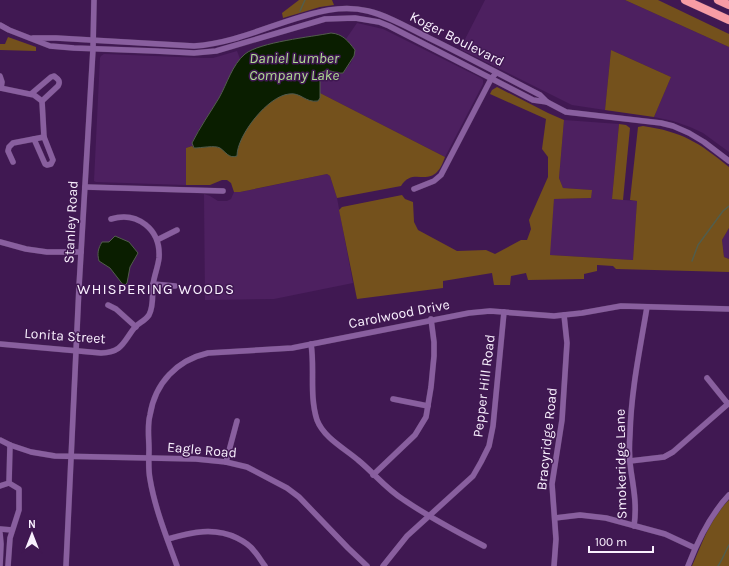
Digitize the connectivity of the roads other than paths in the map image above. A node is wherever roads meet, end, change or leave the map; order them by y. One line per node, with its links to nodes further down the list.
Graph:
1 (94, 0): 8 (street, Stanley Road)
2 (685, 0): 5 (highway)
3 (718, 0): 4 (highway)
4 (729, 5)
5 (729, 20)
6 (0, 25): 7 (street)
7 (33, 38): 8 (street, Koger Boulevard); 9 (street, Koger Boulevard)
8 (93, 40): 9 (street, Stanley Road); 10 (street, Koger Boulevard)
9 (93, 49): 12 (street, Koger Boulevard); 21 (street, Stanley Road)
10 (496, 72): 12 (street); 16 (street, Koger Boulevard)
11 (0, 76): 13 (street)
12 (490, 79): 16 (street, Koger Boulevard); 22 (street)
13 (0, 88): 14 (street)
14 (31, 94): 15 (street); 15 (street)
15 (42, 101): 17 (street)
16 (547, 102): 19 (street, Koger Boulevard)
17 (44, 137): 18 (street); 18 (street)
18 (34, 139): 20 (street)
19 (729, 161)
20 (13, 162)
21 (85, 187): 23 (street); 28 (street, Stanley Road)
22 (414, 189)
23 (223, 191)
24 (111, 220): 26 (street)
25 (177, 230): 26 (street)
26 (157, 240): 29 (street, Lonita Street)
27 (0, 242): 28 (street)
28 (81, 252): 40 (street, Stanley Road)
29 (153, 284): 30 (street); 37 (street, Lonita Street)
30 (175, 286)
31 (108, 305): 37 (street)
32 (647, 307): 33 (street, Carolwood Drive); 35 (street, Carolwood Drive); 50 (street, Smokeridge Lane)
33 (729, 309)
34 (504, 312): 35 (street, Carolwood Drive); 36 (street, Carolwood Drive); 56 (street, Pepper Hill Road)
35 (564, 315): 57 (street, Bracyridge Road)
36 (431, 319): 39 (street, Carolwood Drive); 44 (street)
37 (136, 327): 40 (street, Lonita Street)
38 (0, 344): 40 (street, Lonita Street)
39 (311, 344): 49 (street, Carolwood Drive); 52 (street)
40 (76, 350): 48 (street, Stanley Road)
41 (707, 378): 43 (street)
42 (393, 399): 44 (street)
43 (729, 404): 50 (street)
44 (428, 406): 52 (street)
45 (237, 421): 51 (street)
46 (0, 440): 47 (street, Eagle Road)
47 (10, 445): 48 (street, Eagle Road); 53 (street)
48 (72, 456): 49 (street, Eagle Road); 67 (street, Stanley Road)
49 (149, 459): 51 (street, Eagle Road); 62 (street, Carolwood Drive)
50 (630, 461): 58 (street, Smokeridge Lane)
51 (226, 462): 70 (street, Eagle Road)
52 (373, 475): 56 (street)
53 (9, 483): 54 (street); 60 (street)
54 (0, 486)
55 (729, 495): 64 (street)
56 (428, 515): 63 (street); 71 (street, Pepper Hill Road)
57 (555, 518): 58 (street); 72 (street, Bracyridge Road)
58 (634, 526): 64 (street)
59 (0, 529): 60 (street)
60 (12, 530): 66 (street)
61 (0, 533): 65 (street)
62 (168, 539): 68 (street, Carolwood Drive); 69 (street)
63 (484, 546)
64 (695, 548): 73 (street)
65 (0, 566)
66 (8, 566)
67 (66, 566)
68 (178, 566)
69 (265, 566)
70 (367, 566)
71 (383, 566)
72 (554, 566)
73 (688, 566)

